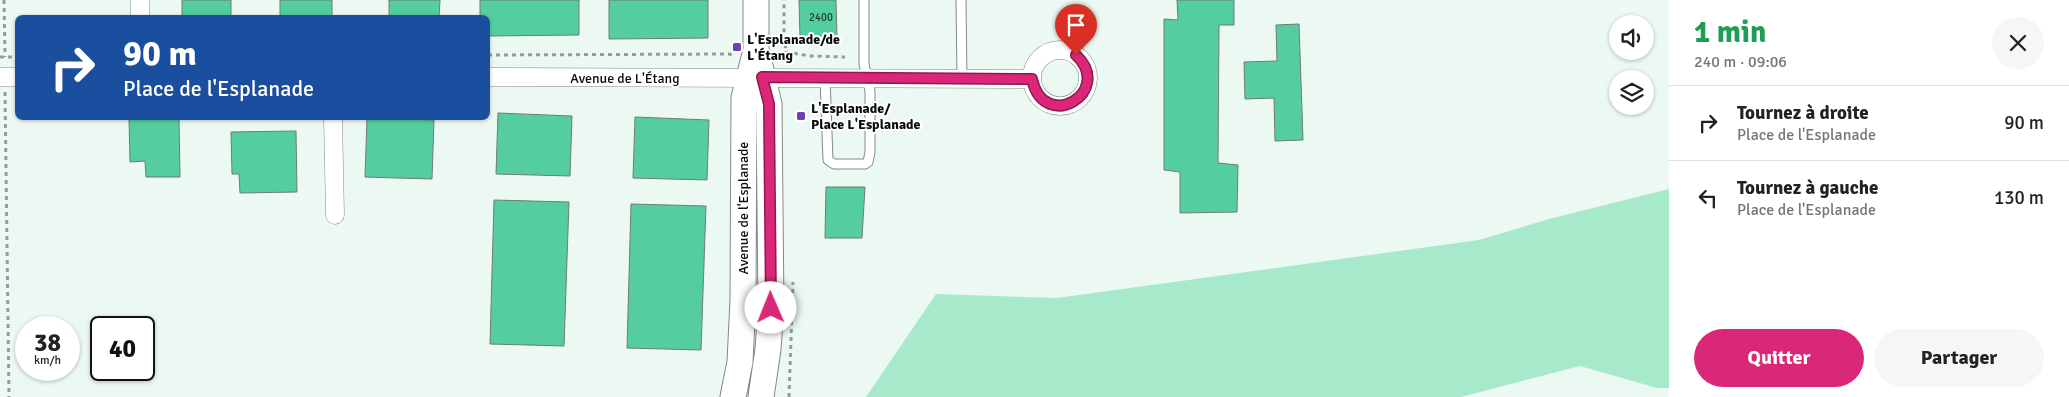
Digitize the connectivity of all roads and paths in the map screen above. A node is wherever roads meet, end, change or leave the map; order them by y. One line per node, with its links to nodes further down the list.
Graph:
1 (4, 0): 11 (path)
2 (140, 0): 7 (street)
3 (756, 0): 16 (street, Avenue de l'Esplanade)
4 (784, 0): 8 (path)
5 (864, 0): 20 (lane)
6 (961, 0): 21 (lane)
7 (140, 15)
8 (786, 52): 13 (path); 14 (path)
9 (490, 55): 15 (path, Avenue de L'Étang)
10 (0, 57): 11 (path)
11 (5, 57): 12 (path)
12 (15, 57)
13 (782, 57)
14 (845, 57)
15 (732, 58)
16 (756, 77): 17 (street, Avenue de L'Étang); 19 (street, Avenue de L'Étang); 27 (street, Avenue de l'Esplanade); 28 (street, Avenue de l'Esplanade)
17 (826, 77): 20 (street, Avenue de L'Étang); 20 (lane)
18 (15, 78): 23 (street)
19 (490, 78)
20 (867, 78): 21 (street, Avenue de L'Étang)
21 (962, 78): 22 (street, Avenue de L'Étang)
22 (1032, 79)
23 (3, 84): 26 (path)
24 (333, 120): 25 (street)
25 (335, 215)
26 (8, 397)
27 (733, 397)
28 (761, 397)

